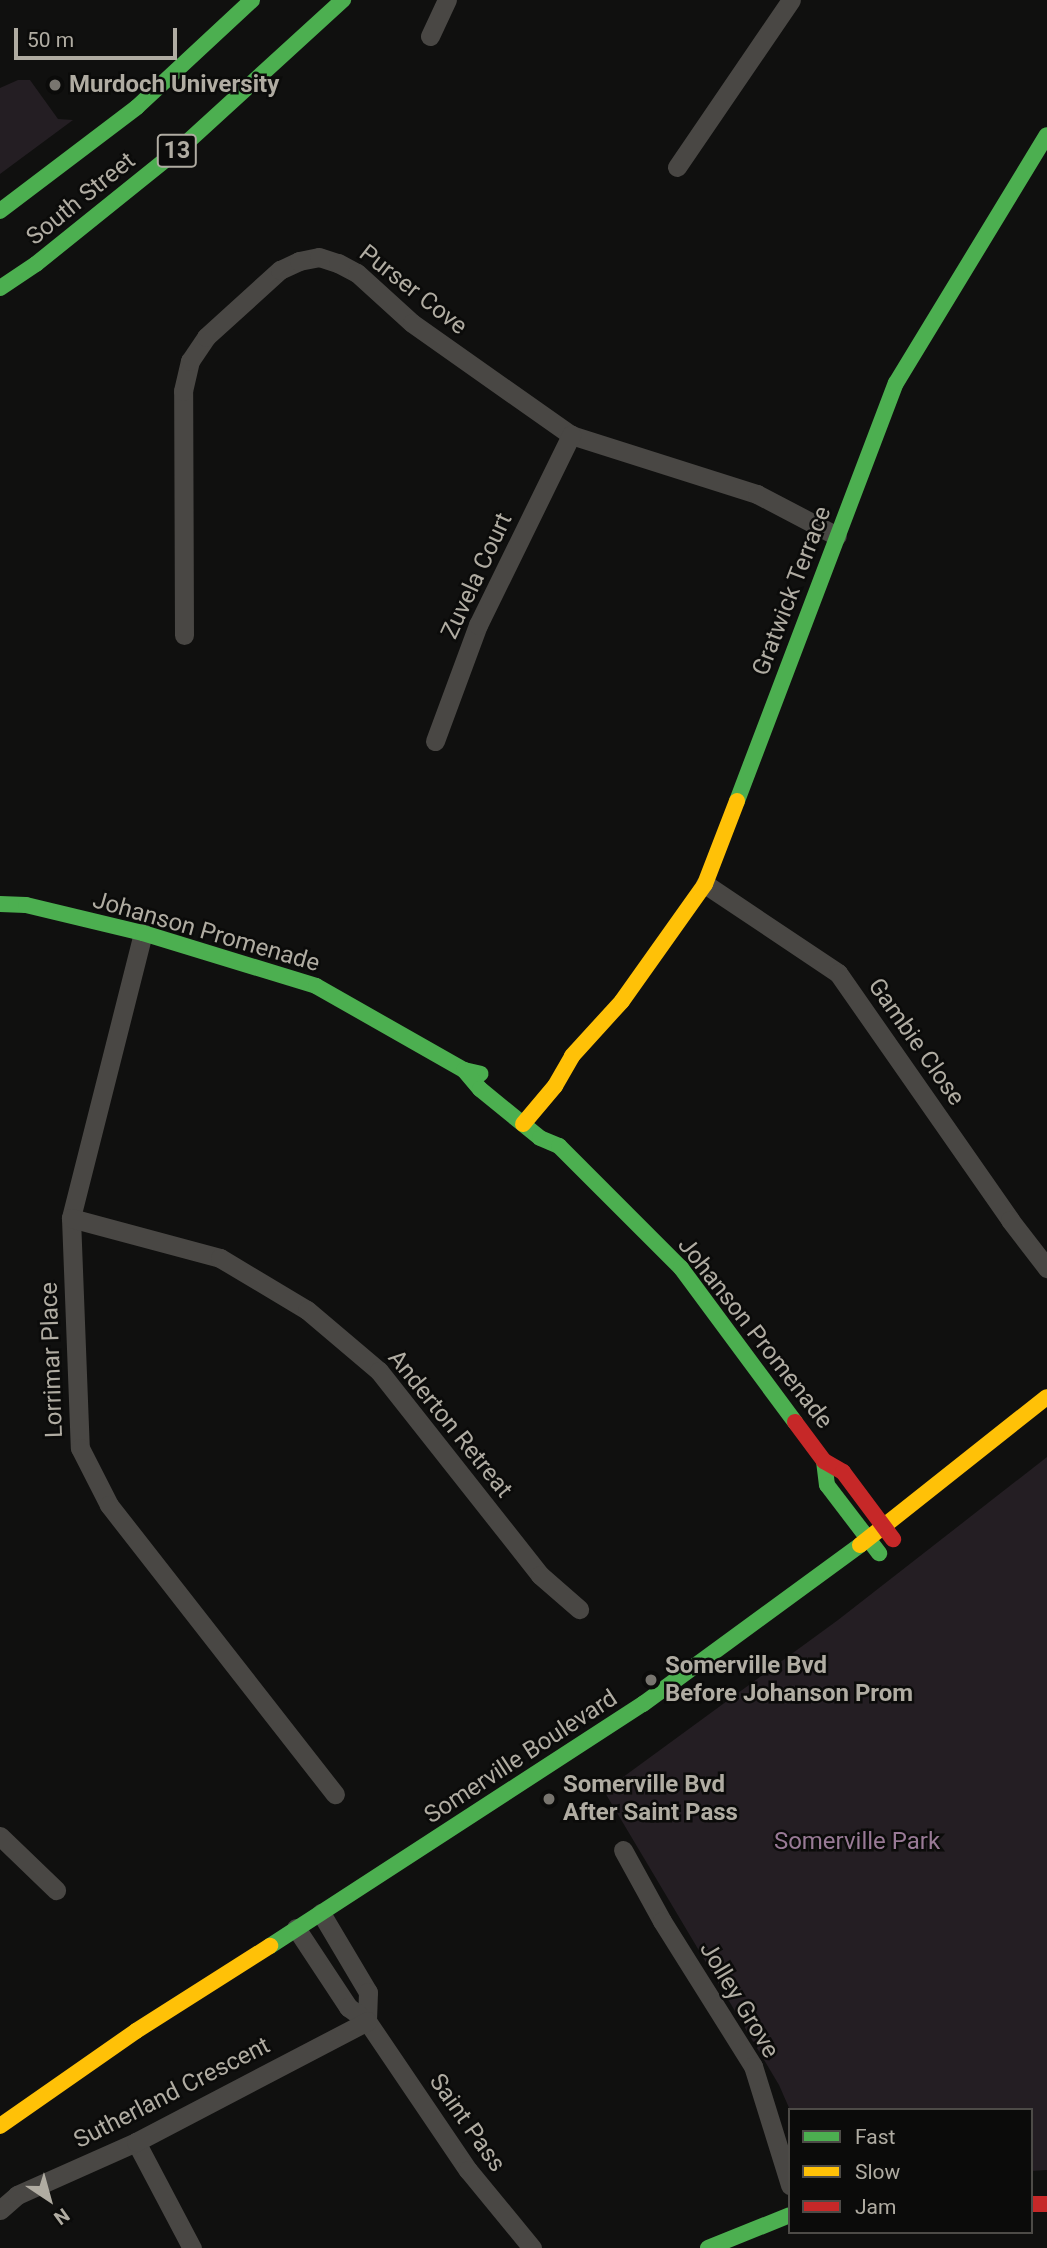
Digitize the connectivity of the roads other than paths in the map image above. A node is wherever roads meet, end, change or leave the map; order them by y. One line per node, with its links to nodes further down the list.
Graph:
1 (252, 0): 8 (main road, South Street / 13)
2 (343, 0): 9 (main road, South Street / 13)
3 (447, 0): 5 (street)
4 (790, 0): 7 (street)
5 (430, 36)
6 (1044, 145): 11 (main road, Gratwick Terrace)
7 (677, 166)
8 (0, 211)
9 (0, 288)
10 (571, 435): 11 (street, Purser Cove); 12 (street, Purser Cove); 13 (street, Zuvela Court)
11 (837, 536): 14 (main road, Gratwick Terrace)
12 (184, 635)
13 (435, 741)
14 (705, 884): 17 (main road, Gratwick Terrace); 26 (street, Gambie Close)
15 (0, 904): 16 (main road, Johanson Promenade)
16 (143, 933): 18 (main road, Johanson Promenade); 25 (street, Lorrimar Place)
17 (572, 1056): 19 (main road, Gratwick Terrace); 22 (main road, Gratwick Terrace)
18 (464, 1070): 20 (main road, Johanson Promenade); 21 (main road, Johanson Promenade)
19 (544, 1073)
20 (500, 1084)
21 (510, 1113): 22 (main road); 23 (main road, Johanson Promenade)
22 (544, 1118): 23 (main road, Gratwick Terrace); 24 (main road, Johanson Promenade)
23 (523, 1124): 24 (main road, Johanson Promenade)
24 (559, 1146): 28 (main road, Johanson Promenade)
25 (71, 1219): 32 (street, Anderton Retreat); 34 (street, Lorrimar Place)
26 (1047, 1268)
27 (1047, 1397): 29 (main road, Somerville Boulevard)
28 (824, 1461): 29 (main road, Johanson Promenade); 30 (main road, Johanson Promenade)
29 (883, 1526): 30 (main road, Somerville Boulevard); 30 (main road, Johanson Promenade)
30 (868, 1539): 39 (main road, Somerville Boulevard)
31 (813, 1600): 33 (main road, Somerville Boulevard)
32 (579, 1609)
33 (608, 1747)
34 (335, 1794)
35 (0, 1836): 37 (street)
36 (623, 1850): 44 (street, Jolley Grove)
37 (56, 1890)
38 (352, 1913): 39 (main road, Somerville Boulevard)
39 (325, 1920): 40 (main road, Somerville Boulevard); 41 (street)
40 (301, 1935): 41 (street, Saint Pass); 42 (main road, Somerville Boulevard)
41 (367, 2021): 43 (street, Sutherland Crescent); 48 (street, Saint Pass)
42 (4, 2133)
43 (136, 2142): 45 (street, Sutherland Crescent); 47 (street)
44 (788, 2179)
45 (0, 2210)
46 (788, 2216): 49 (main road)
47 (192, 2248)
48 (532, 2248)
49 (708, 2248)

